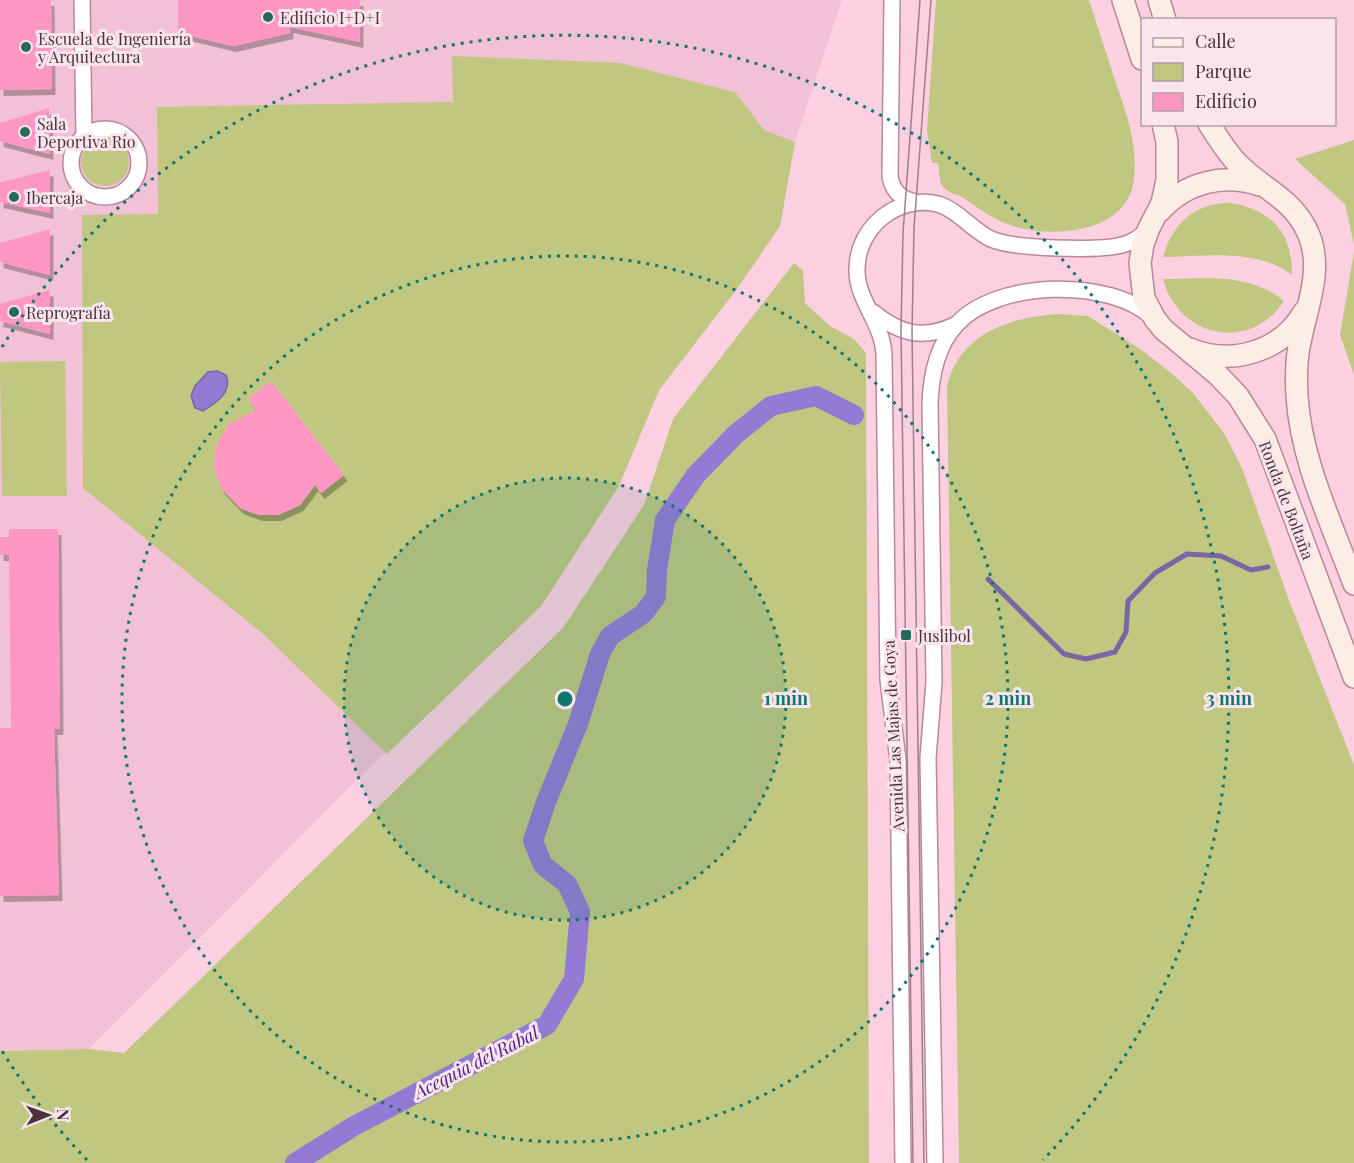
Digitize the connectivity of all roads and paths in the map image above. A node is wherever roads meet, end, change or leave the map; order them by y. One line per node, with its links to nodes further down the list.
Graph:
1 (82, 0): 7 (street)
2 (892, 0): 13 (street)
3 (1123, 0): 6 (main road)
4 (1159, 0): 5 (main road)
5 (1164, 18)
6 (1141, 53)
7 (83, 108): 10 (street); 11 (street)
8 (1163, 126): 14 (main road, Ronda de Boltaña)
9 (1210, 126): 12 (main road, Ronda de Boltaña)
10 (99, 129): 11 (street); 11 (street)
11 (84, 136)
12 (1275, 192): 14 (main road, Ronda de Boltaña); 15 (main road, Ronda de Boltaña)
13 (916, 202): 14 (street); 16 (street, Avenida Las Majas de Goya)
14 (1152, 222): 17 (main road, Ronda de Boltaña)
15 (1312, 295): 19 (main road, Ronda de Boltaña); 20 (main road, Ronda de Boltaña)
16 (871, 310): 18 (street, Avenida Las Majas de Goya); 22 (street, Avenida Las Majas de Goya)
17 (1155, 319): 18 (street, Avenida Las Majas de Goya); 19 (main road, Ronda de Boltaña)
18 (956, 325): 23 (street, Avenida Las Majas de Goya)
19 (1185, 346): 21 (main road, Ronda de Boltaña)
20 (1354, 584)
21 (1354, 677)
22 (903, 1163)
23 (934, 1163)

